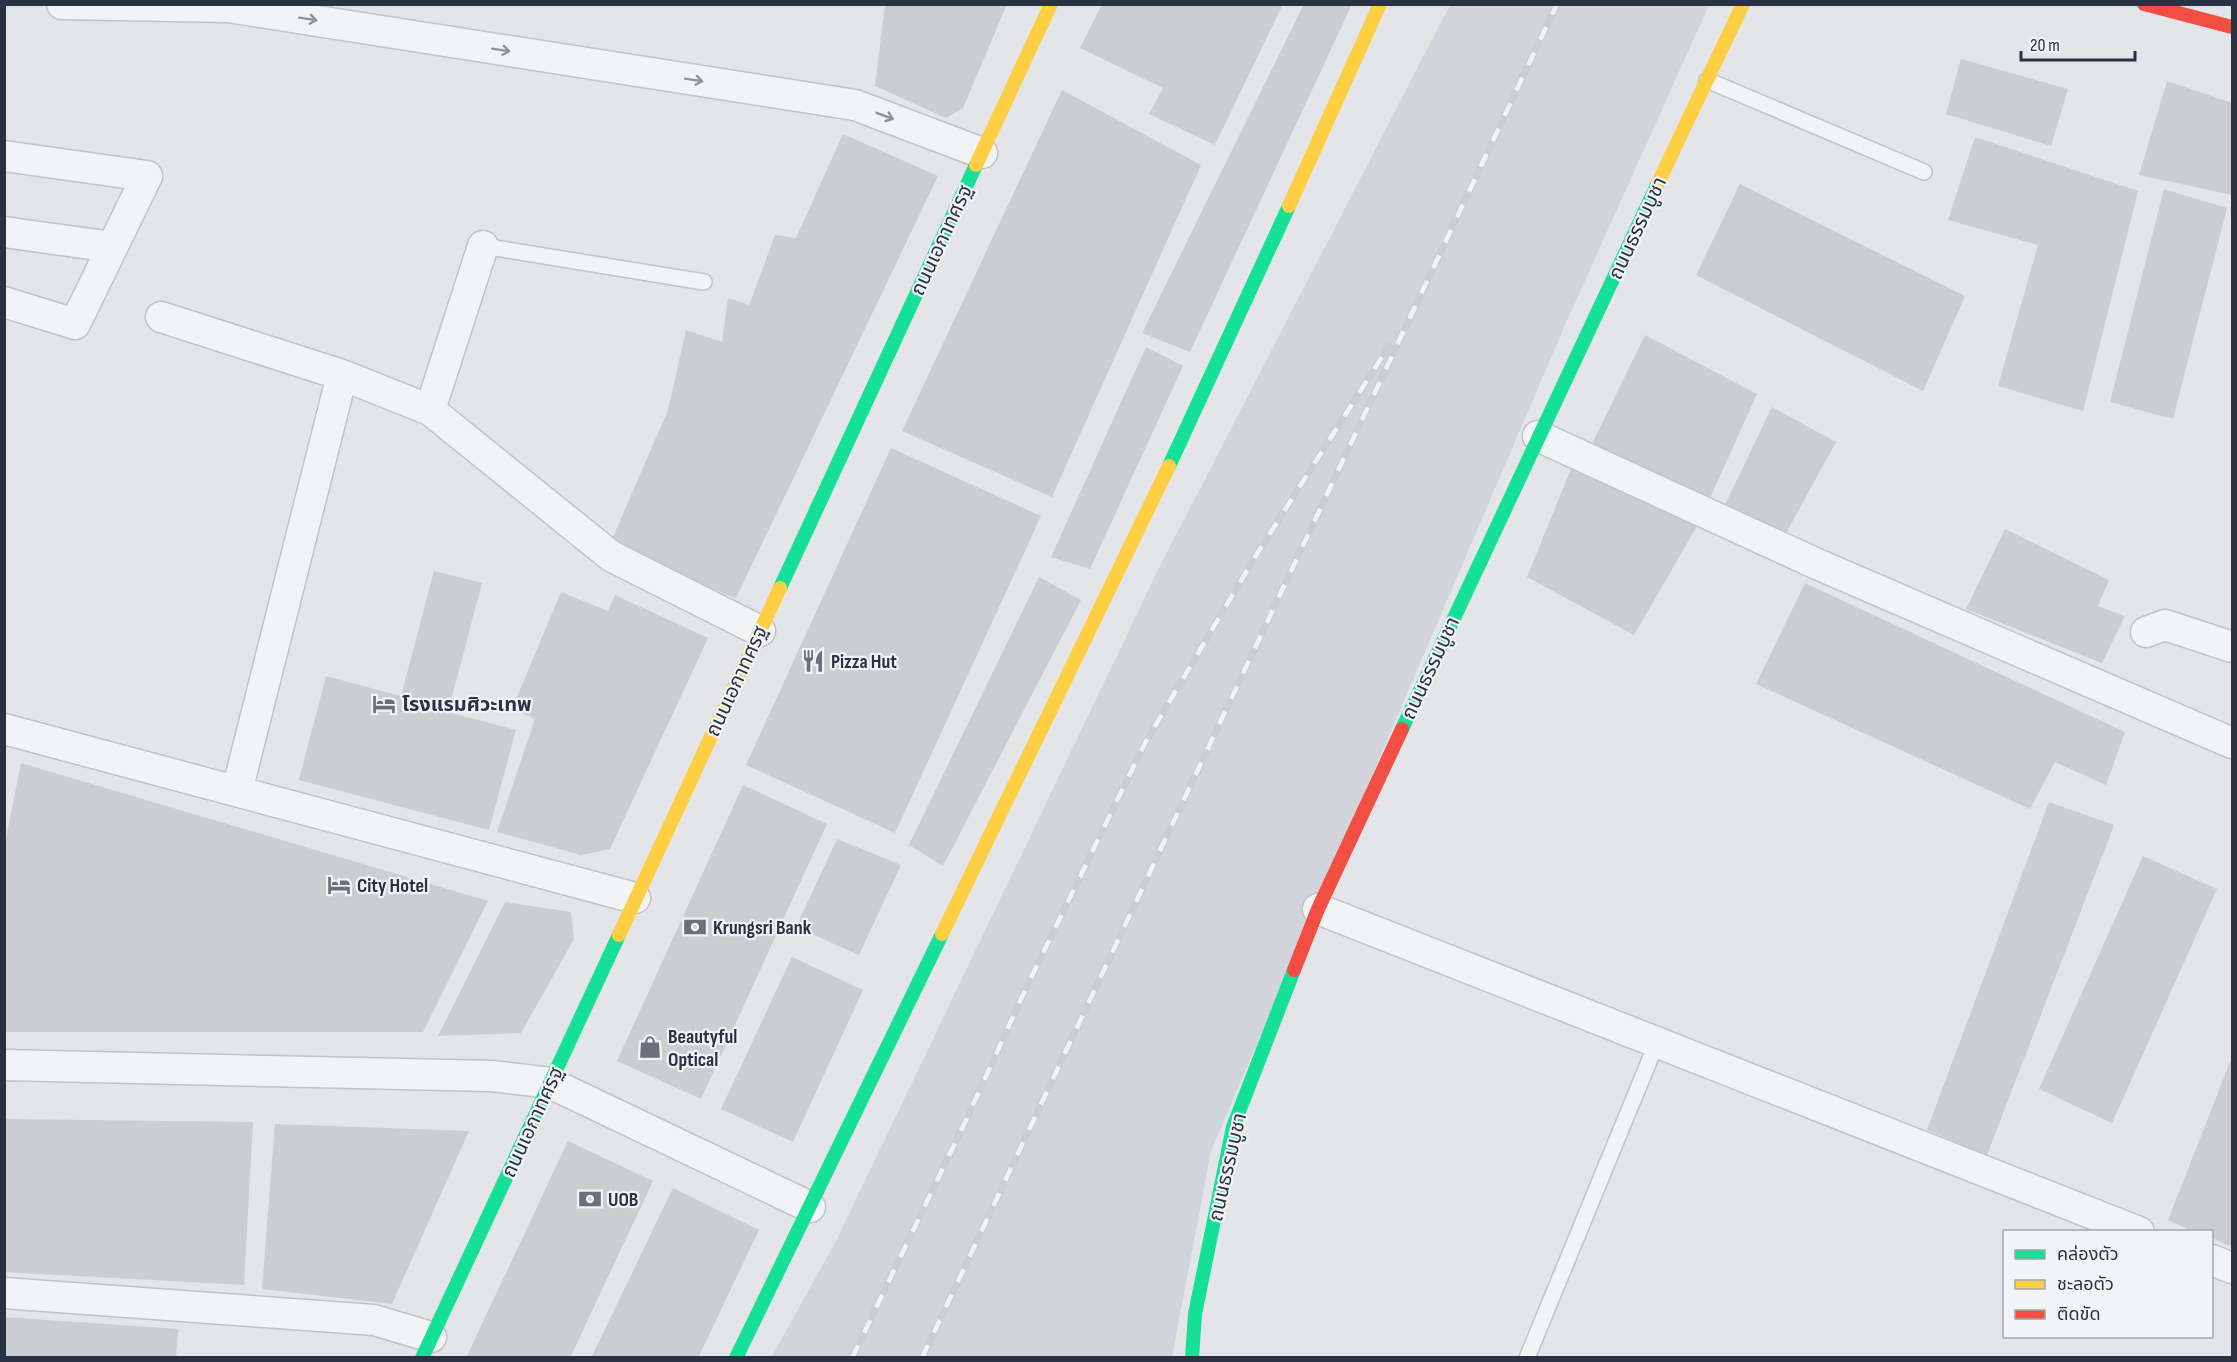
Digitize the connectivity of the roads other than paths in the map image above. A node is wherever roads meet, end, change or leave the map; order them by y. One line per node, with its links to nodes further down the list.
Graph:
1 (62, 4): 8 (street, one-way to 8)
2 (1051, 4): 8 (main road, ถนนเอกาทศรฐ)
3 (1380, 4): 31 (main road)
4 (1743, 4): 7 (main road, ถนนธรรมบูชา)
5 (2144, 4): 6 (main road)
6 (2232, 27)
7 (1707, 80): 10 (lane); 19 (main road, ถนนธรรมบูชา)
8 (982, 153): 20 (main road, ถนนเอกาทศรฐ)
9 (4, 156): 13 (street)
10 (1924, 172)
11 (4, 232): 13 (street)
12 (483, 246): 14 (lane); 18 (street)
13 (112, 247): 15 (street)
14 (704, 282)
15 (4, 302)
16 (161, 317): 17 (street)
17 (342, 375): 18 (street); 25 (street)
18 (430, 410): 20 (street)
19 (1539, 436): 24 (street); 27 (main road, ถนนธรรมบูชา)
20 (760, 631): 26 (main road, ถนนเอกาทศรฐ)
21 (2146, 633): 22 (street)
22 (2232, 647)
23 (4, 729): 25 (street)
24 (2232, 743)
25 (237, 791): 26 (street)
26 (635, 898): 30 (main road, ถนนเอกาทศรฐ)
27 (1318, 909): 28 (street); 38 (main road, ถนนธรรมบูชา)
28 (1657, 1042): 32 (street); 39 (lane)
29 (4, 1065): 30 (street)
30 (550, 1083): 31 (street); 36 (main road, ถนนเอกาทศรฐ)
31 (810, 1208): 37 (main road)
32 (2134, 1230)
33 (2213, 1261): 34 (street)
34 (2232, 1268)
35 (4, 1293): 36 (street)
36 (426, 1347)
37 (736, 1358)
38 (1192, 1358)
39 (1527, 1358)

